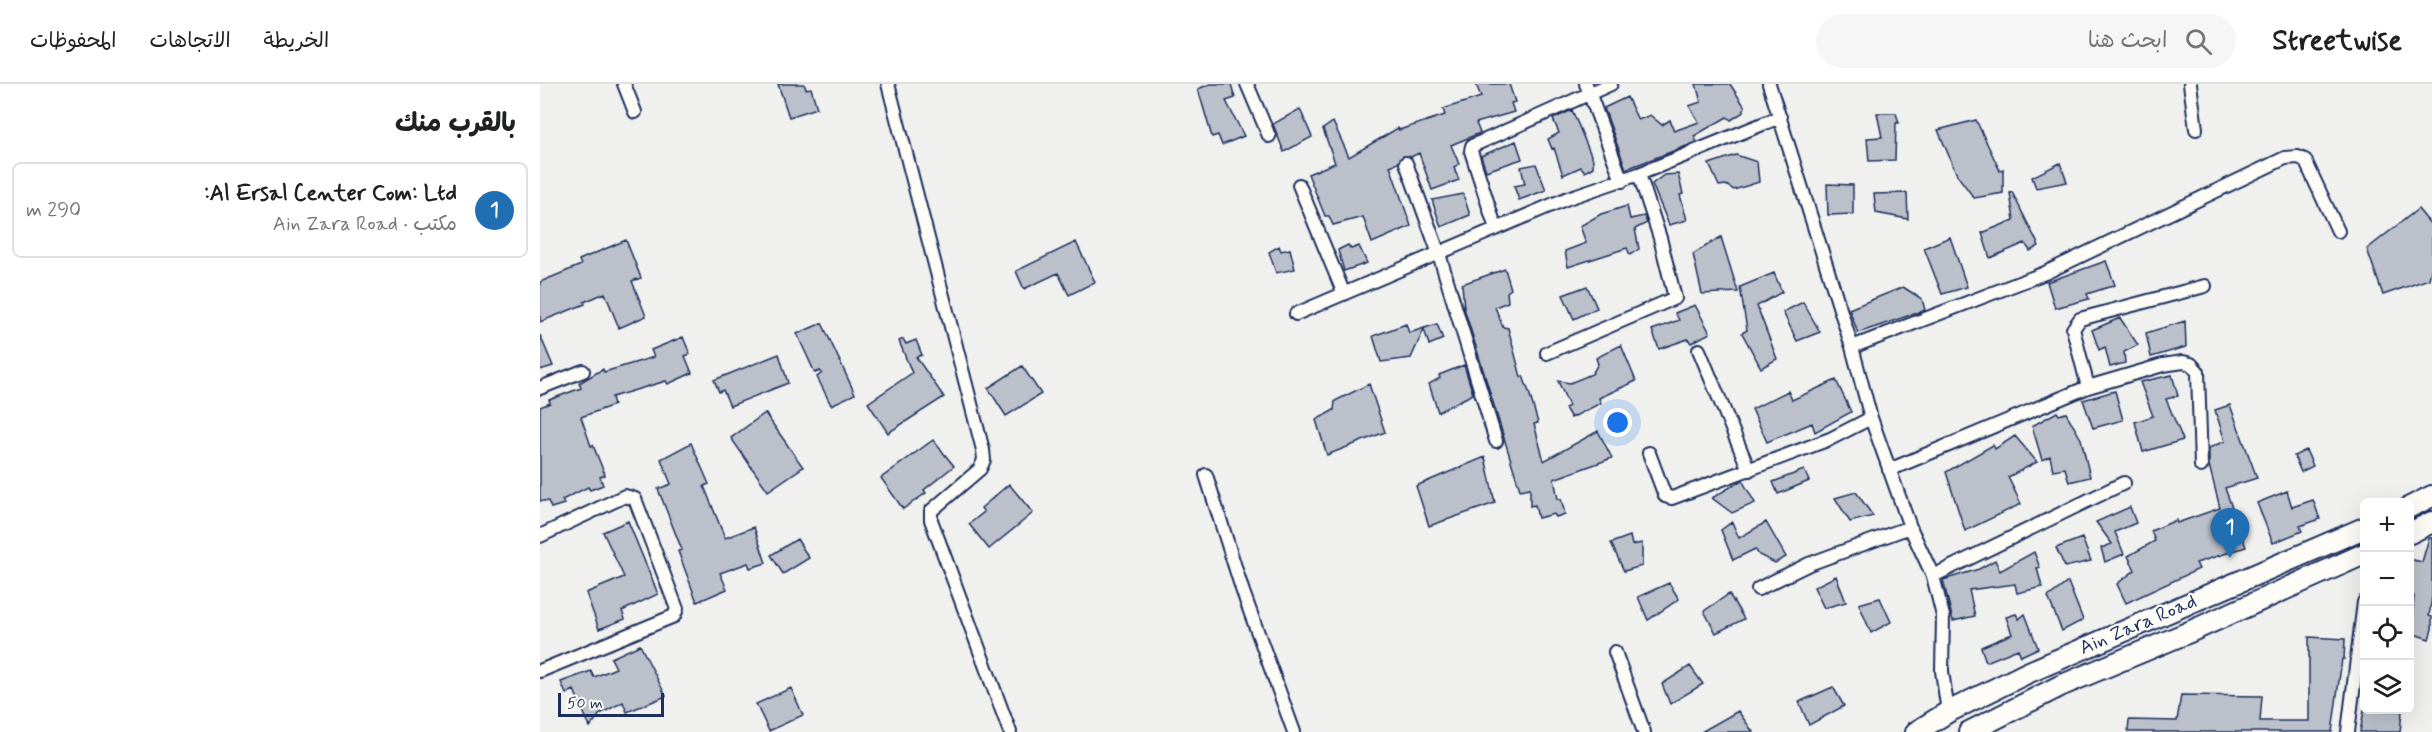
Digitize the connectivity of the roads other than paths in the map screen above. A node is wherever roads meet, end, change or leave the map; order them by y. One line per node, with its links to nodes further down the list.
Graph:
1 (624, 84): 8 (street)
2 (888, 84): 50 (street)
3 (1247, 84): 11 (street)
4 (1611, 84): 7 (street)
5 (1768, 84): 9 (street)
6 (2190, 84): 10 (street)
7 (1588, 88): 14 (street); 16 (street)
8 (635, 111)
9 (1780, 117): 13 (street); 22 (street)
10 (2196, 129)
11 (1269, 136)
12 (1406, 163): 18 (street)
13 (1639, 174): 14 (street); 24 (street)
14 (1622, 181): 16 (street)
15 (1299, 185): 20 (street)
16 (1496, 229): 18 (street)
17 (2338, 231): 22 (street)
18 (1439, 254): 20 (street); 29 (street)
19 (2205, 286): 26 (street)
20 (1344, 294): 21 (street)
21 (1296, 314)
22 (1852, 348): 28 (street)
23 (1699, 350): 32 (street)
24 (1547, 353)
25 (583, 371): 27 (street)
26 (2088, 387): 31 (street); 33 (street)
27 (540, 388)
28 (1871, 418): 32 (street); 33 (street)
29 (1496, 441)
30 (1649, 453): 32 (street)
31 (2200, 466)
32 (1749, 470)
33 (1889, 470): 39 (street)
34 (1206, 475): 51 (street)
35 (2124, 483): 44 (street)
36 (2432, 496): 37 (main road)
37 (2414, 505)
38 (2432, 522): 41 (main road)
39 (1910, 527): 44 (street); 45 (street)
40 (2360, 530): 49 (main road, Ain Zara Road)
41 (2414, 530)
42 (540, 536): 48 (street)
43 (2360, 556): 54 (main road, Ain Zara Road)
44 (1933, 576): 49 (street)
45 (1758, 589)
46 (2364, 606): 55 (street)
47 (1615, 652): 52 (street)
48 (540, 671)
49 (1948, 712): 53 (main road, Ain Zara Road)
50 (1010, 732)
51 (1294, 732)
52 (1644, 732)
53 (1916, 732)
54 (1969, 732)
55 (2348, 732)

